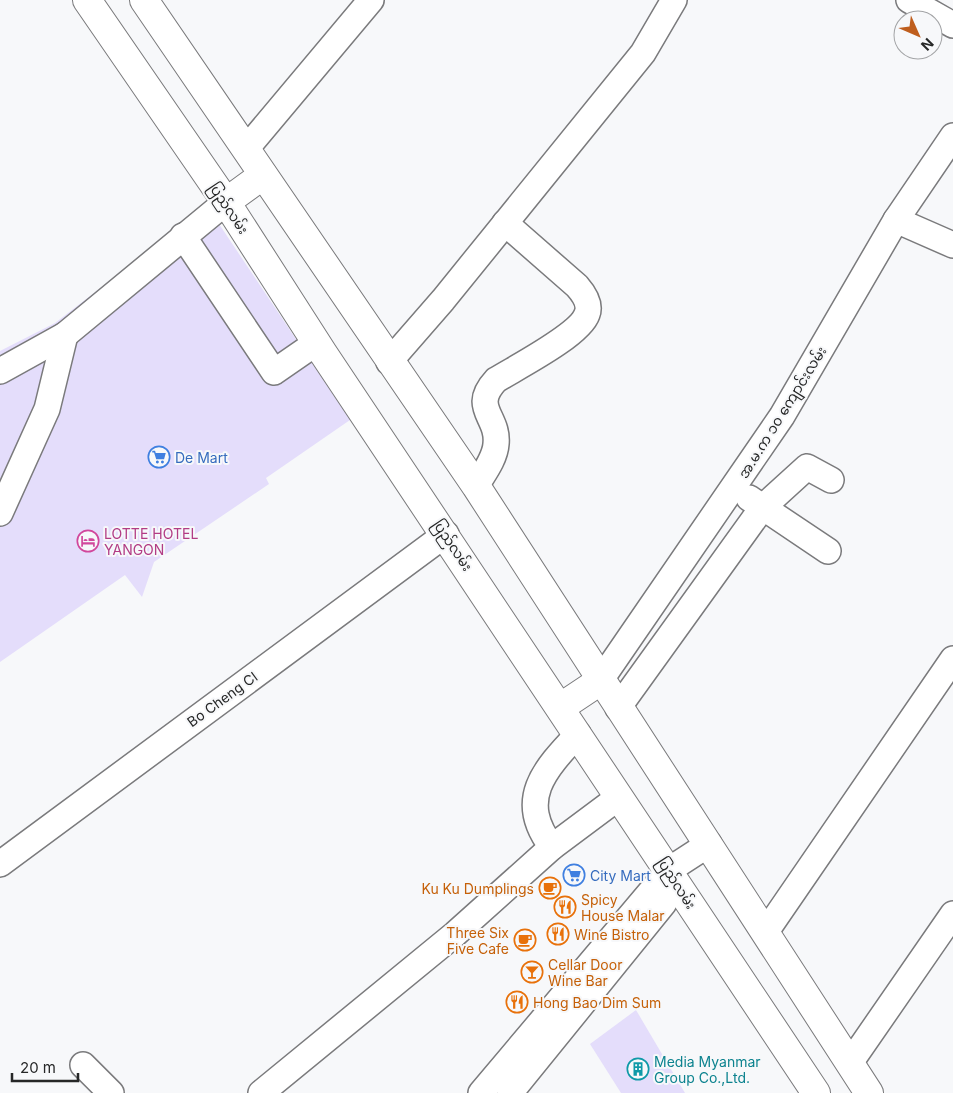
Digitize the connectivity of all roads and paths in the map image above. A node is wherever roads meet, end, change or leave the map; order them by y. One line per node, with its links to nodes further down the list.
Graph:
1 (87, 0): 10 (highway, ပြည်လမ်း)
2 (144, 0): 8 (highway)
3 (674, 0): 12 (street)
4 (910, 0): 6 (street)
5 (367, 2): 8 (street)
6 (953, 25)
7 (953, 136): 11 (street, အ.မ.က ၁၀ ကျောင်းလမ်း)
8 (246, 149): 9 (highway)
9 (263, 175): 10 (highway); 17 (highway)
10 (226, 202): 13 (street); 16 (highway, ပြည်လမ်း)
11 (896, 220): 14 (street); 21 (street, အ.မ.က ၁၀ ကျောင်းလမ်း)
12 (505, 223): 17 (street); 20 (street)
13 (183, 236): 15 (street); 16 (street)
14 (953, 246)
15 (64, 335): 18 (street); 23 (street)
16 (316, 343): 24 (highway, ပြည်လမ်း)
17 (389, 362): 20 (highway)
18 (0, 371)
19 (831, 480): 22 (street)
20 (476, 486): 27 (highway)
21 (734, 488): 22 (street); 27 (street, အ.မ.က ၁၀ ကျောင်းလမ်း)
22 (762, 508): 25 (street); 29 (street)
23 (0, 513)
24 (446, 534): 28 (highway, ပြည်လမ်း); 34 (street, Bo Cheng Cl)
25 (828, 551)
26 (953, 659): 37 (street)
27 (600, 681): 28 (highway); 29 (highway)
28 (560, 707): 30 (highway, ပြည်လမ်း)
29 (618, 708): 32 (highway)
30 (578, 734): 31 (highway, ပြည်လမ်း); 33 (street)
31 (619, 796): 33 (street); 35 (highway, ပြည်လမ်း)
32 (709, 844): 35 (street); 37 (highway)
33 (552, 848): 41 (street)
34 (0, 864)
35 (674, 878): 42 (street); 43 (street); 44 (highway, ပြည်လမ်း)
36 (953, 914): 38 (street)
37 (765, 933): 38 (highway)
38 (850, 1063): 45 (highway)
39 (83, 1065): 40 (street)
40 (111, 1093)
41 (262, 1093)
42 (481, 1093)
43 (510, 1093)
44 (816, 1093)
45 (869, 1093)

